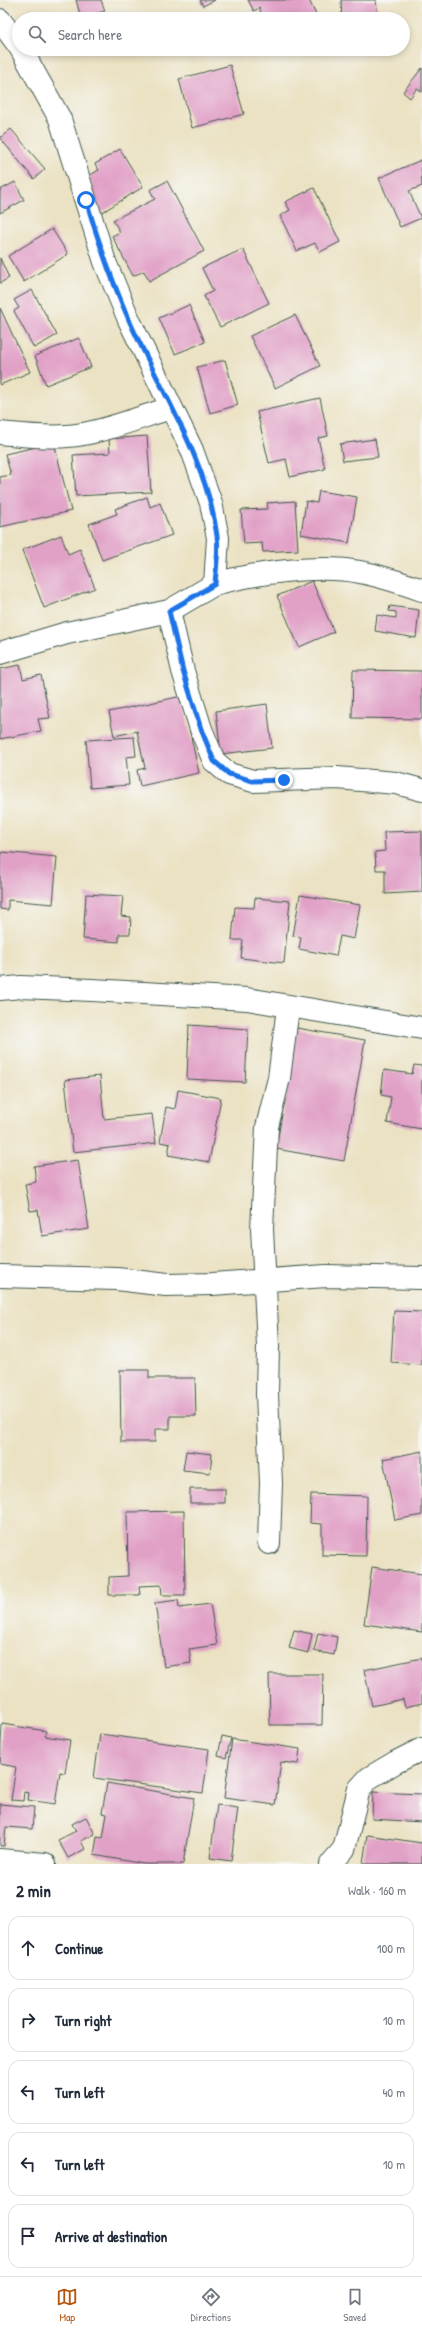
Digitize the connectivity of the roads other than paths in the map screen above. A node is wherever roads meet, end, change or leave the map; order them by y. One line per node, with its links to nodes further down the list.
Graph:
1 (0, 20): 2 (street)
2 (12, 36)
3 (25, 56): 4 (street)
4 (171, 408): 5 (street); 6 (street)
5 (0, 433)
6 (215, 584): 7 (street); 8 (street)
7 (422, 590)
8 (169, 611): 9 (street); 10 (street)
9 (0, 653)
10 (422, 790)
11 (0, 989): 12 (street)
12 (288, 1008): 13 (street); 16 (street)
13 (422, 1028)
14 (0, 1276): 16 (street)
15 (422, 1278): 16 (street)
16 (264, 1279): 17 (street)
17 (269, 1543)
18 (422, 1749): 21 (street)
19 (0, 1860): 20 (street)
20 (45, 1864)
21 (331, 1864)

